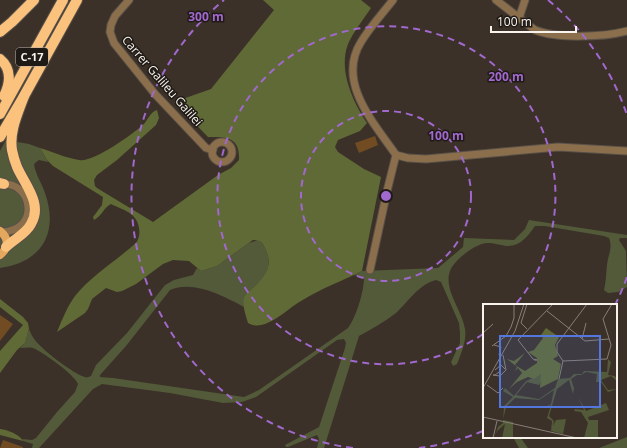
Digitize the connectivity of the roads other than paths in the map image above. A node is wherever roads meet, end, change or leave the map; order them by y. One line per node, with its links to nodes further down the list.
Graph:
1 (34, 0): 12 (highway)
2 (63, 0): 16 (highway, C-17)
3 (77, 0): 9 (highway, C-17)
4 (81, 0): 9 (highway)
5 (129, 0): 18 (street, Carrer Galileu Galilei)
6 (393, 0): 20 (street)
7 (496, 0): 10 (street)
8 (525, 0): 10 (street)
9 (67, 18): 14 (highway, C-17)
10 (519, 18): 11 (street)
11 (627, 31)
12 (0, 32)
13 (0, 60): 15 (highway)
14 (24, 96): 17 (highway, C-17); 23 (highway)
15 (0, 104)
16 (0, 114)
17 (0, 137)
18 (213, 150)
19 (627, 151): 20 (street)
20 (396, 154): 25 (street)
21 (1, 184): 22 (street)
22 (1, 231): 23 (main road)
23 (6, 247): 24 (main road)
24 (0, 255)
25 (370, 270)

